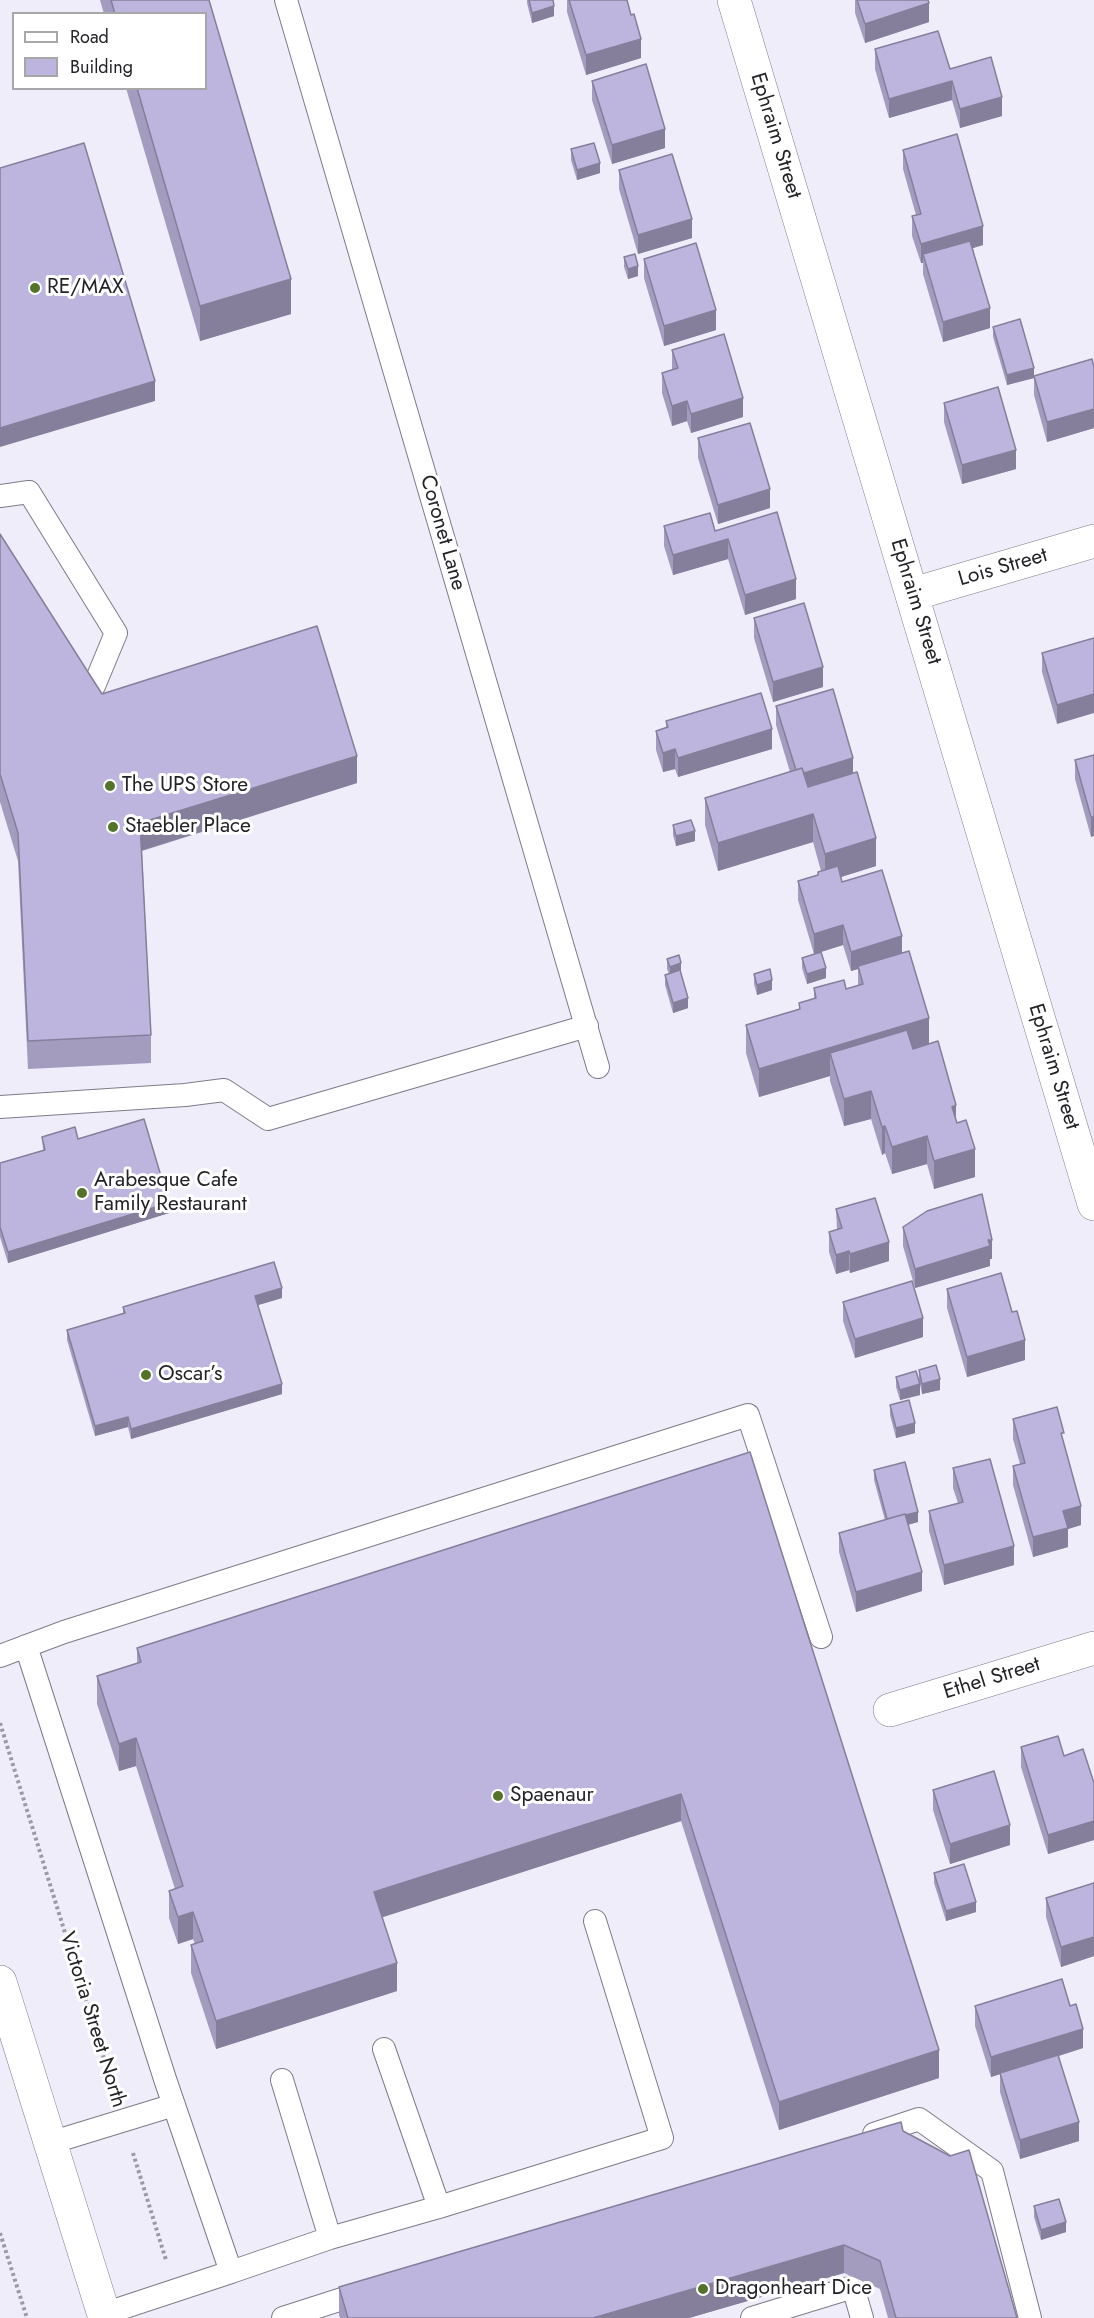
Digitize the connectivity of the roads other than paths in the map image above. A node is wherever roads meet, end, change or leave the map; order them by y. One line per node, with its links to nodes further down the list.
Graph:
1 (286, 0): 7 (lane, Coronet Lane)
2 (734, 0): 5 (street, Ephraim Street)
3 (0, 496): 6 (lane)
4 (1094, 542): 5 (street, Lois Street)
5 (913, 594): 10 (street, Ephraim Street)
6 (93, 686)
7 (587, 1026): 8 (lane, Coronet Lane); 9 (lane)
8 (598, 1067)
9 (0, 1107)
10 (1094, 1204)
11 (820, 1637): 12 (lane)
12 (26, 1646): 14 (lane); 20 (lane)
13 (1094, 1648): 15 (street, Ethel Street)
14 (0, 1656)
15 (890, 1710)
16 (595, 1921): 23 (lane)
17 (0, 1982): 22 (street)
18 (384, 2049): 23 (lane)
19 (282, 2080): 24 (lane)
20 (174, 2105): 22 (lane); 25 (lane)
21 (851, 2141): 31 (lane)
22 (50, 2143): 27 (street)
23 (439, 2207): 24 (lane)
24 (330, 2238): 25 (lane)
25 (231, 2272): 27 (lane)
26 (385, 2286): 28 (lane)
27 (104, 2316)
28 (283, 2318)
29 (752, 2318): 30 (lane)
30 (862, 2318)
31 (1030, 2318)

